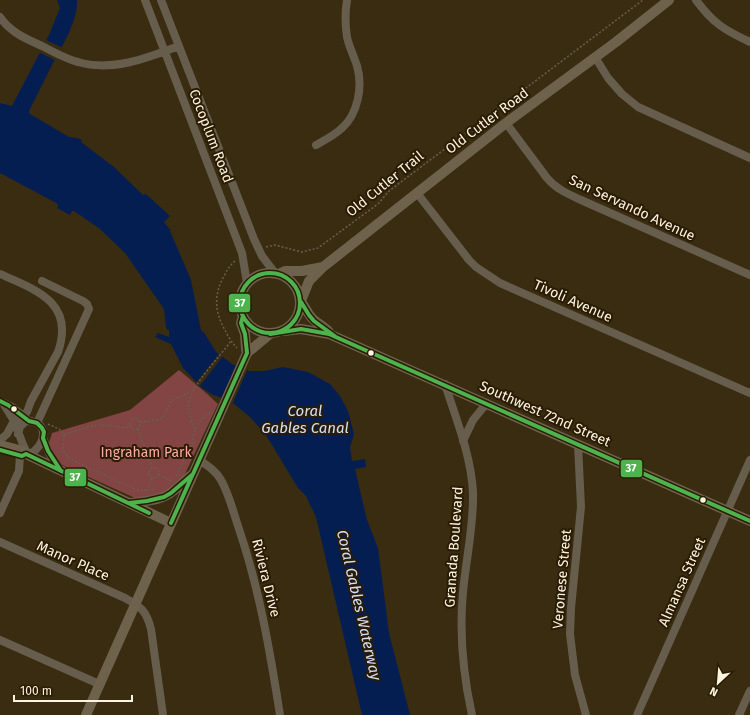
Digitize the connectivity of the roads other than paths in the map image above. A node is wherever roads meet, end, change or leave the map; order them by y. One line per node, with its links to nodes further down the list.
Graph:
1 (145, 0): 9 (street, Cocoplum Road)
2 (161, 0): 8 (street, Cocoplum Road)
3 (347, 0): 12 (street)
4 (669, 0): 10 (main road, Old Cutler Road)
5 (696, 0): 7 (street)
6 (0, 17): 9 (street)
7 (750, 42)
8 (179, 46): 9 (street); 17 (street, Cocoplum Road)
9 (165, 52): 20 (street, Cocoplum Road)
10 (595, 57): 11 (main road, Old Cutler Road); 13 (street)
11 (506, 123): 14 (main road, Old Cutler Road); 18 (street, San Servando Avenue)
12 (316, 145)
13 (750, 158)
14 (417, 193): 15 (main road, Old Cutler Road); 28 (street, Tivoli Avenue)
15 (322, 267): 17 (main road, Old Cutler Road); 21 (main road, Old Cutler Road)
16 (0, 274): 31 (street)
17 (278, 274): 20 (main road); 21 (main road)
18 (750, 275)
19 (42, 281): 33 (street)
20 (247, 284): 22 (main road)
21 (301, 302): 23 (main road); 25 (main road, Southwest 72nd Street)
22 (242, 316): 24 (main road); 26 (main road)
23 (284, 331): 24 (main road); 25 (main road, Southwest 72nd Street)
24 (270, 334): 26 (main road)
25 (329, 334): 27 (main road, Southwest 72nd Street)
26 (243, 355): 42 (main road)
27 (445, 384): 30 (main road, Southwest 72nd Street); 37 (street, Granada Boulevard)
28 (750, 393)
29 (1, 402): 31 (street); 32 (street)
30 (487, 403): 37 (street); 38 (main road, Southwest 72nd Street)
31 (24, 414): 32 (street); 33 (street)
32 (14, 421): 34 (street); 36 (street)
33 (33, 422): 34 (street); 35 (street)
34 (18, 434): 41 (street)
35 (43, 438): 41 (street); 44 (street)
36 (0, 440)
37 (463, 441): 59 (street, Granada Boulevard)
38 (578, 444): 47 (main road, Southwest 72nd Street); 60 (street, Veronese Street)
39 (0, 445): 41 (main road)
40 (0, 450): 41 (main road)
41 (24, 455): 44 (main road); 48 (street)
42 (199, 460): 45 (main road); 58 (street, Riviera Drive)
43 (750, 460): 47 (street, Almansa Street)
44 (61, 471): 46 (main road)
45 (193, 474): 46 (main road); 50 (main road)
46 (129, 503): 50 (main road)
47 (728, 511): 49 (main road, Southwest 72nd Street); 61 (street, Almansa Street)
48 (0, 513)
49 (750, 521)
50 (171, 523): 52 (main road)
51 (0, 542): 52 (street, Manor Place)
52 (136, 604): 54 (main road); 57 (street)
53 (0, 640): 54 (street)
54 (99, 684): 56 (main road)
55 (750, 691): 62 (street)
56 (86, 715)
57 (163, 715)
58 (280, 715)
59 (472, 715)
60 (586, 715)
61 (637, 715)
62 (739, 715)

